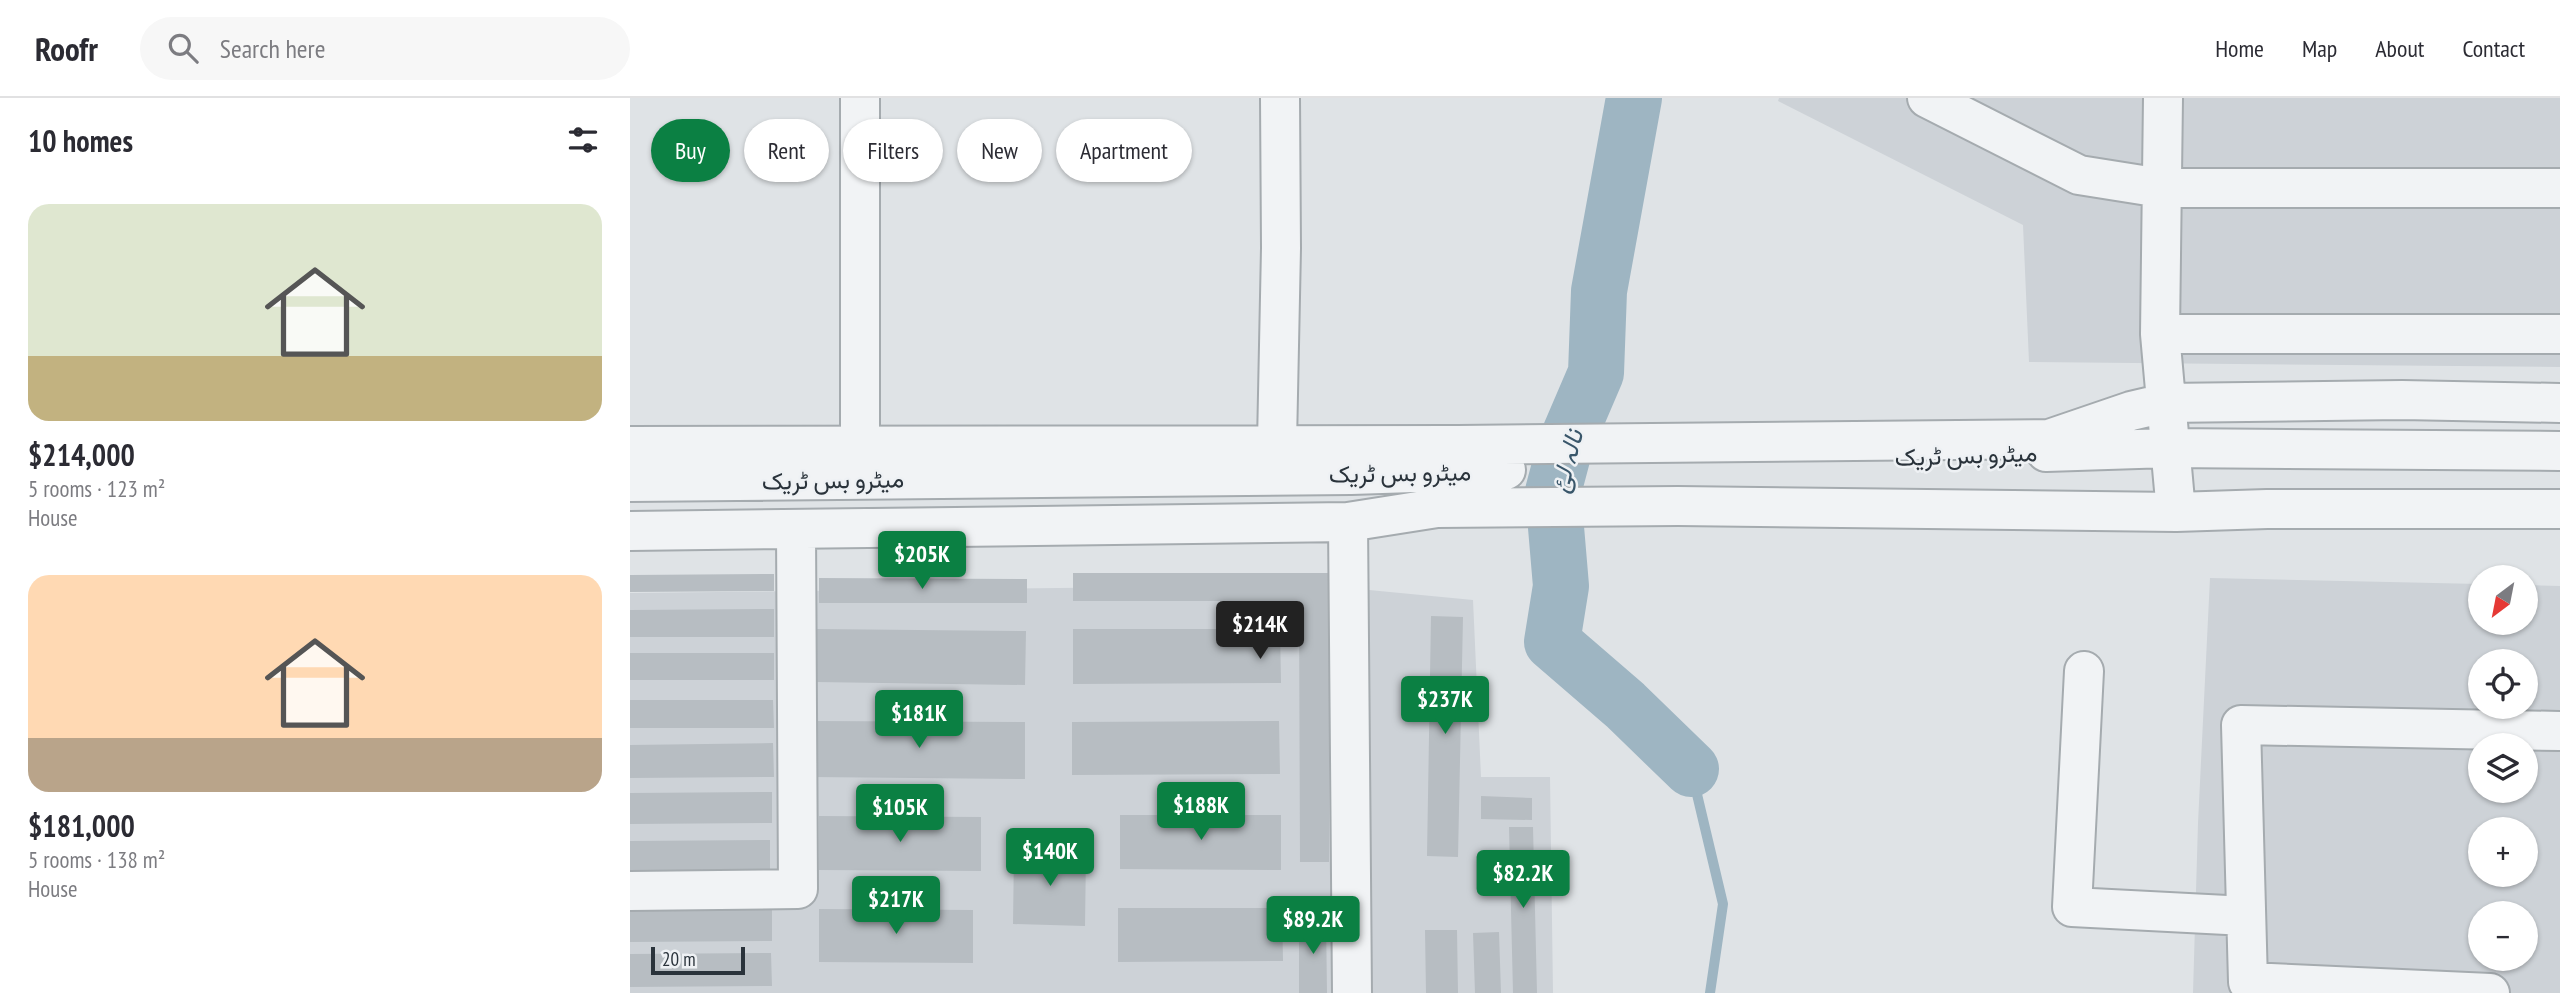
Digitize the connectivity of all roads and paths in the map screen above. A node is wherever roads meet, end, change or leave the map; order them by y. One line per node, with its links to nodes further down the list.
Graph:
1 (860, 98): 12 (street)
2 (1280, 98): 11 (street)
3 (1927, 98): 5 (street)
4 (2163, 98): 5 (street)
5 (2161, 188): 6 (street); 7 (street)
6 (2560, 188)
7 (2160, 334): 8 (street); 9 (street)
8 (2560, 334)
9 (2165, 403): 10 (street); 14 (street); 16 (street)
10 (2560, 403)
11 (1276, 443): 12 (street); 16 (street)
12 (860, 444): 13 (street)
13 (630, 446)
14 (2169, 448): 15 (street, میٹرو بس ٹریک); 16 (street, میٹرو بس ٹریک); 19 (street)
15 (2560, 451)
16 (1445, 475): 17 (street, میٹرو بس ٹریک); 19 (street); 20 (street)
17 (630, 482)
18 (2560, 509): 19 (street)
19 (2176, 512)
20 (1348, 522): 21 (street); 27 (street)
21 (796, 530): 22 (street); 25 (street)
22 (630, 531)
23 (2084, 671): 26 (street)
24 (2560, 732): 26 (street)
25 (630, 891)
26 (2246, 916): 28 (street)
27 (1352, 993)
28 (2490, 993)

